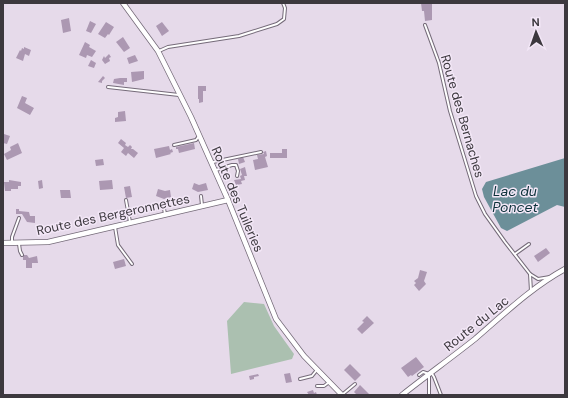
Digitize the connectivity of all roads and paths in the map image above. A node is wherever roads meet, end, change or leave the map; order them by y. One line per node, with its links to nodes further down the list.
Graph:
1 (123, 3): 4 (street, Route des Tuileries)
2 (283, 3): 4 (lane)
3 (425, 25): 26 (lane, Route des Bernaches)
4 (158, 51): 6 (street, Route des Tuileries)
5 (108, 87): 6 (lane)
6 (180, 95): 7 (street, Route des Tuileries)
7 (199, 135): 8 (lane); 10 (street, Route des Tuileries)
8 (174, 145)
9 (261, 152): 10 (lane)
10 (211, 163): 11 (street, Route des Tuileries)
11 (214, 170): 12 (lane); 15 (street, Route des Tuileries)
12 (237, 176)
13 (201, 196): 17 (lane)
14 (126, 200): 20 (lane)
15 (228, 200): 17 (street, Route des Bergeronnettes); 33 (street, Route des Tuileries)
16 (163, 203): 18 (lane)
17 (203, 206): 18 (street, Route des Bergeronnettes)
18 (165, 215): 20 (street, Route des Bergeronnettes)
19 (19, 218): 23 (lane)
20 (131, 223): 21 (street, Route des Bergeronnettes)
21 (115, 227): 24 (street, Route des Bergeronnettes); 28 (lane)
22 (3, 243): 23 (street, Route des Bergeronnettes)
23 (13, 243): 24 (street, Route des Bergeronnettes)
24 (18, 243): 27 (lane)
25 (529, 244): 26 (lane)
26 (514, 254): 30 (lane, Route des Bernaches)
27 (22, 256)
28 (132, 264)
29 (565, 268): 31 (street, Route du Lac)
30 (530, 274): 31 (lane); 32 (lane)
31 (551, 276): 32 (street, Route du Lac)
32 (531, 292): 34 (street, Route du Lac)
33 (317, 370): 36 (lane); 37 (street, Route des Tuileries)
34 (430, 373): 35 (lane); 40 (lane); 42 (street, Route du Lac); 43 (lane)
35 (418, 375)
36 (300, 379)
37 (329, 382): 39 (lane); 41 (street, Route des Tuileries)
38 (355, 384): 41 (lane)
39 (317, 386)
40 (429, 394)
41 (342, 395)
42 (402, 395)
43 (441, 395)

